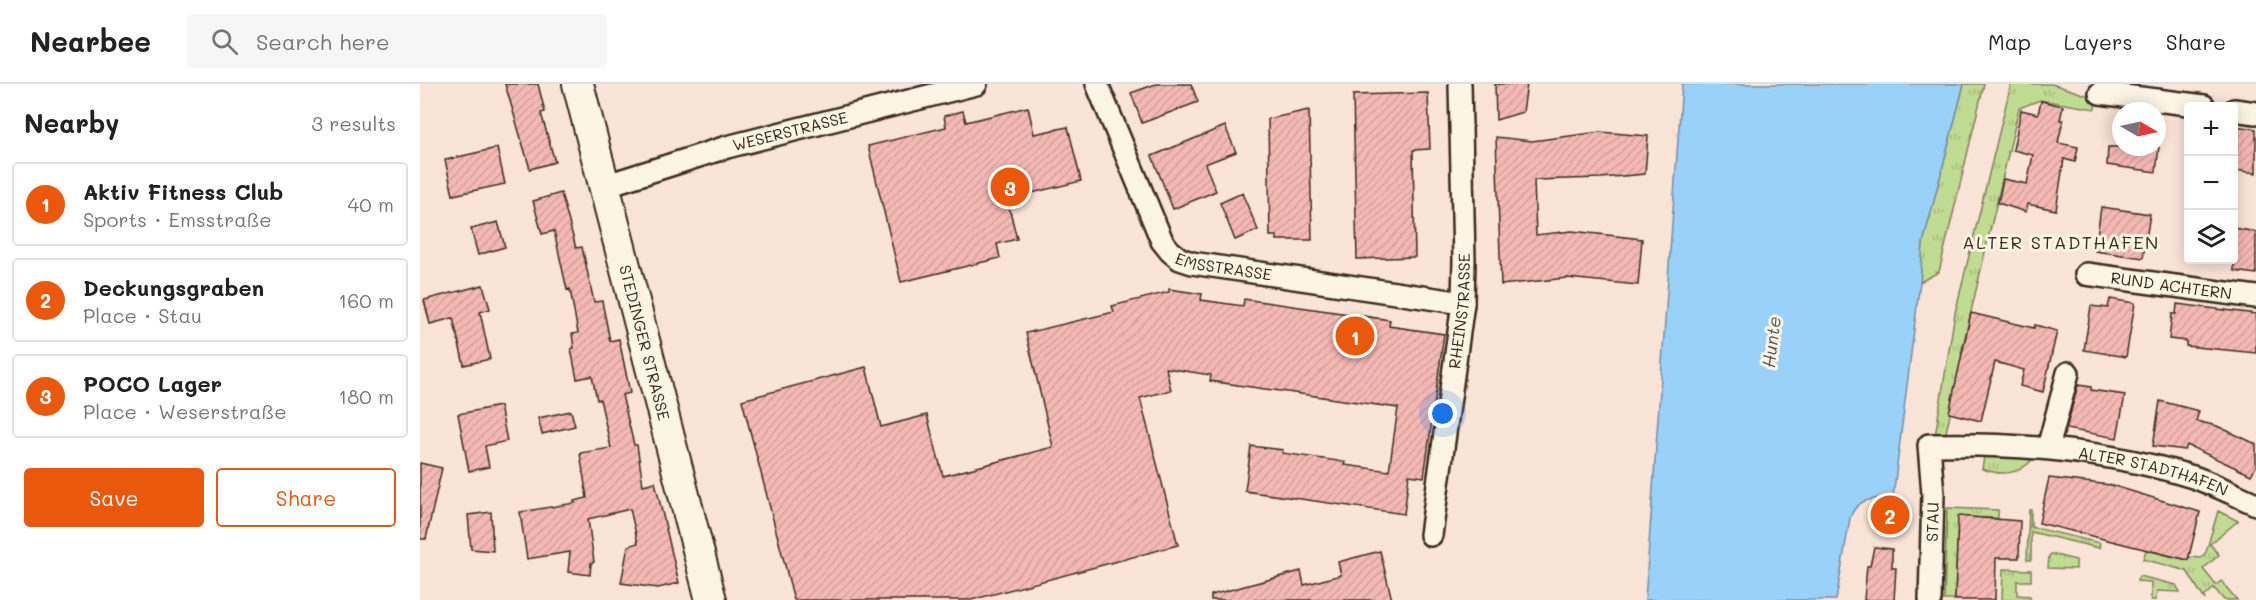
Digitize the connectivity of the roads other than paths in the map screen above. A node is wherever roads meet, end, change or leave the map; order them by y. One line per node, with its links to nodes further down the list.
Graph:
1 (579, 84): 9 (main road, STEDINGER STRASSE)
2 (976, 84): 9 (street, WESERSTRASSE)
3 (1097, 84): 12 (street, EMSSTRASSE)
4 (1460, 84): 12 (street, RHEINSTRASSE)
5 (2100, 93): 6 (street)
6 (2184, 104)
7 (2238, 111): 8 (street)
8 (2256, 113)
9 (604, 186): 18 (main road, STEDINGER STRASSE)
10 (2086, 274): 11 (street, RUND ACHTERN)
11 (2256, 297)
12 (1462, 303): 17 (street, RHEINSTRASSE)
13 (2068, 373): 15 (street)
14 (1929, 445): 15 (street, ALTER STADTHAFEN); 19 (street, STAU)
15 (2048, 448): 16 (street, ALTER STADTHAFEN)
16 (2256, 504)
17 (1431, 535)
18 (711, 600)
19 (1930, 600)

